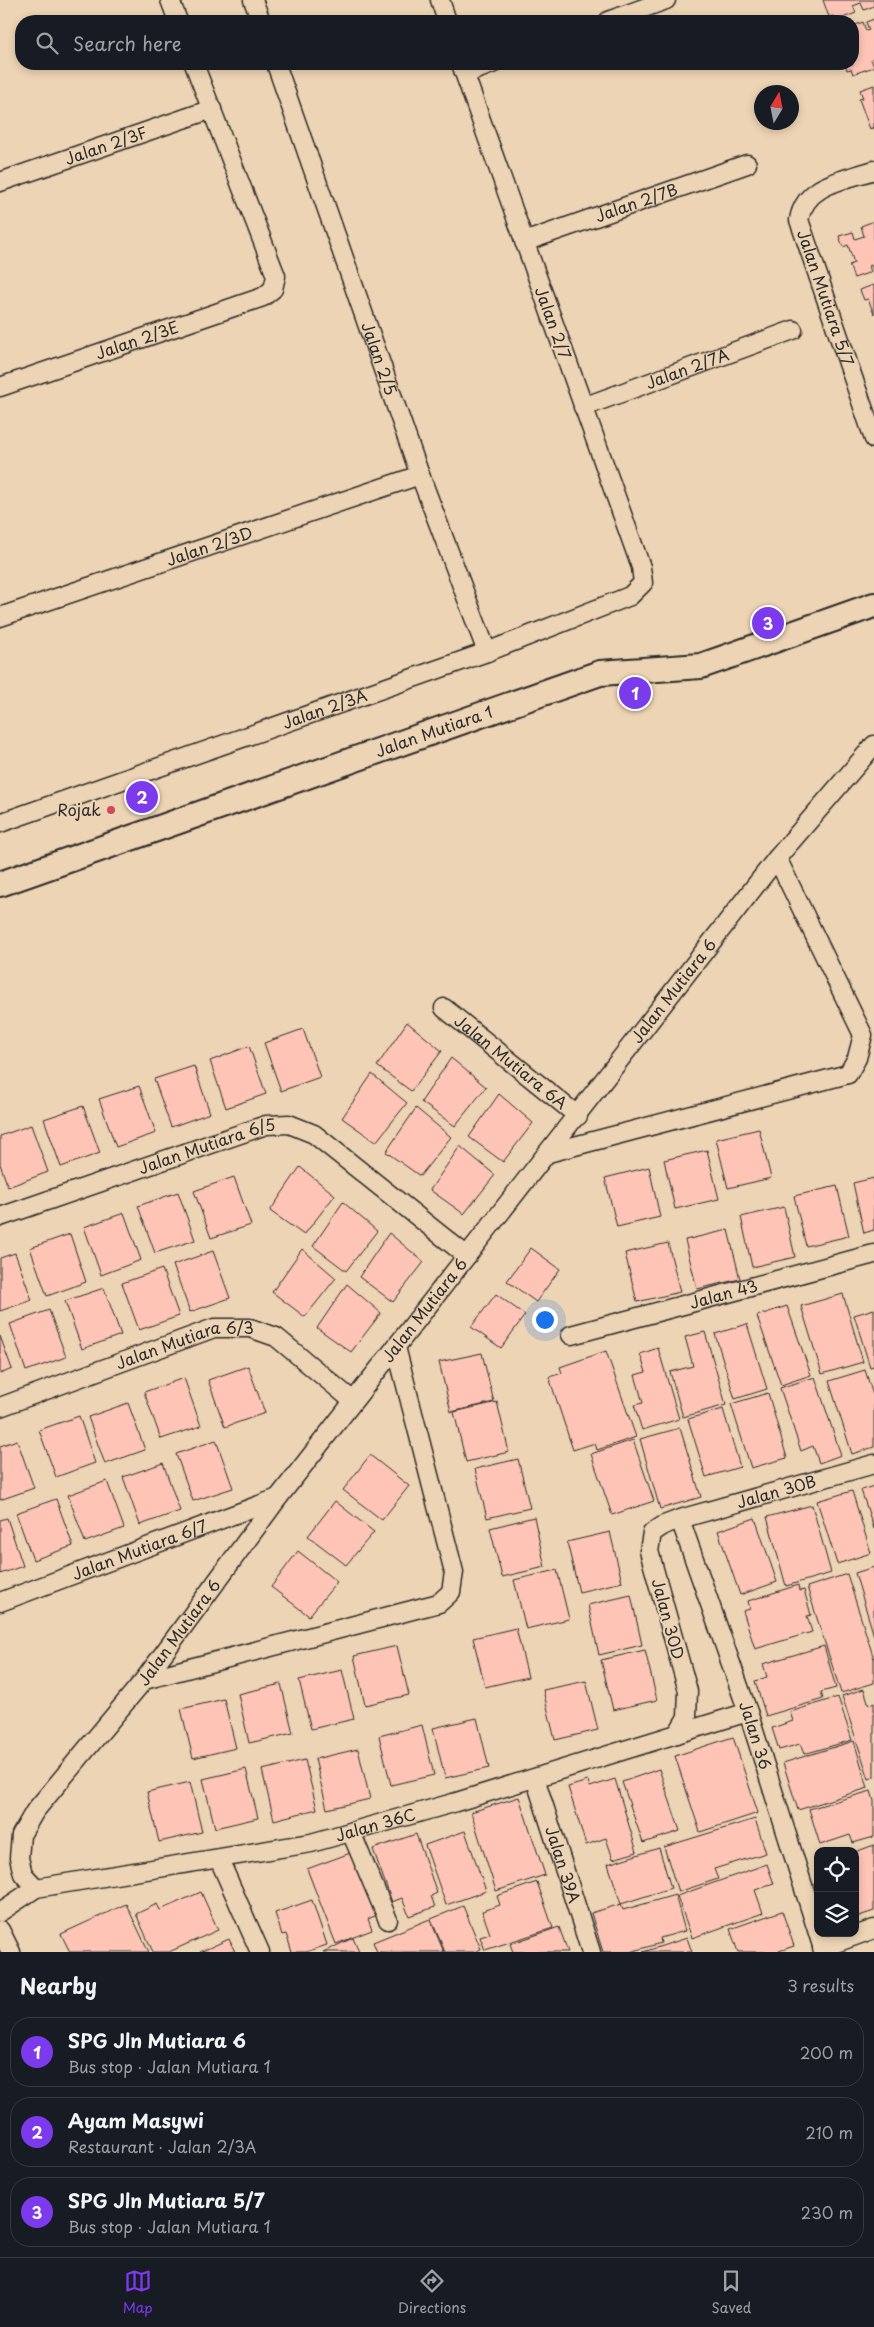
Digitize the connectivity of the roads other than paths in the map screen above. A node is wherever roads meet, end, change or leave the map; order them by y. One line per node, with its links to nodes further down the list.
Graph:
1 (170, 0): 5 (street)
2 (253, 0): 6 (street)
3 (440, 0): 7 (street)
4 (666, 0): 8 (street)
5 (176, 15)
6 (259, 15)
7 (445, 15)
8 (625, 15)
9 (196, 70): 12 (street)
10 (278, 70): 21 (street, Jalan 2/5)
11 (463, 70): 16 (street, Jalan 2/7)
12 (212, 108): 15 (street, Jalan 2/3F); 18 (street, Jalan 2/3E)
13 (747, 164): 16 (street, Jalan 2/7B)
14 (874, 170): 20 (street, Jalan Mutiara 5/7)
15 (0, 182)
16 (524, 242): 19 (street, Jalan 2/7)
17 (793, 330): 19 (street, Jalan 2/7A)
18 (0, 386)
19 (583, 407): 22 (street, Jalan 2/7)
20 (874, 439)
21 (420, 475): 24 (street, Jalan 2/3D); 25 (street, Jalan 2/5)
22 (643, 583): 25 (street, Jalan 2/3A)
23 (874, 605): 29 (street, Jalan Mutiara 1)
24 (0, 617)
25 (487, 652): 27 (street, Jalan 2/3A)
26 (874, 745): 28 (street, Jalan Mutiara 6)
27 (0, 823)
28 (777, 858): 31 (street, Jalan Mutiara 6); 32 (street)
29 (0, 884)
30 (444, 1008): 31 (street, Jalan Mutiara 6A)
31 (578, 1116): 32 (street, Jalan Mutiara 6)
32 (548, 1153): 35 (street, Jalan Mutiara 6)
33 (0, 1217): 35 (street, Jalan Mutiara 6/5)
34 (874, 1254): 36 (street, Jalan 43)
35 (467, 1256): 37 (street, Jalan Mutiara 6)
36 (571, 1335)
37 (396, 1347): 38 (street, Jalan Mutiara 6); 44 (street)
38 (353, 1401): 39 (street, Jalan Mutiara 6/3); 41 (street, Jalan Mutiara 6)
39 (0, 1407)
40 (874, 1464): 42 (street, Jalan 30B)
41 (278, 1498): 43 (street, Jalan Mutiara 6/7); 44 (street, Jalan Mutiara 6)
42 (680, 1519): 45 (street, Jalan 36); 46 (street, Jalan 30D)
43 (0, 1602)
44 (144, 1680): 50 (street, Jalan Mutiara 6)
45 (748, 1712): 46 (street, Jalan 36C); 55 (street, Jalan 36)
46 (677, 1734): 47 (street, Jalan 36C)
47 (536, 1778): 48 (street, Jalan 36C); 58 (street, Jalan 39A)
48 (351, 1832): 49 (street, Jalan 36C); 52 (street)
49 (218, 1859): 50 (street, Jalan 36C); 57 (street)
50 (36, 1888): 51 (street, Jalan 36C)
51 (0, 1912)
52 (388, 1920)
53 (874, 1929): 55 (street)
54 (0, 1930): 56 (street)
55 (823, 1950)
56 (12, 1952)
57 (260, 1952)
58 (591, 1952)

